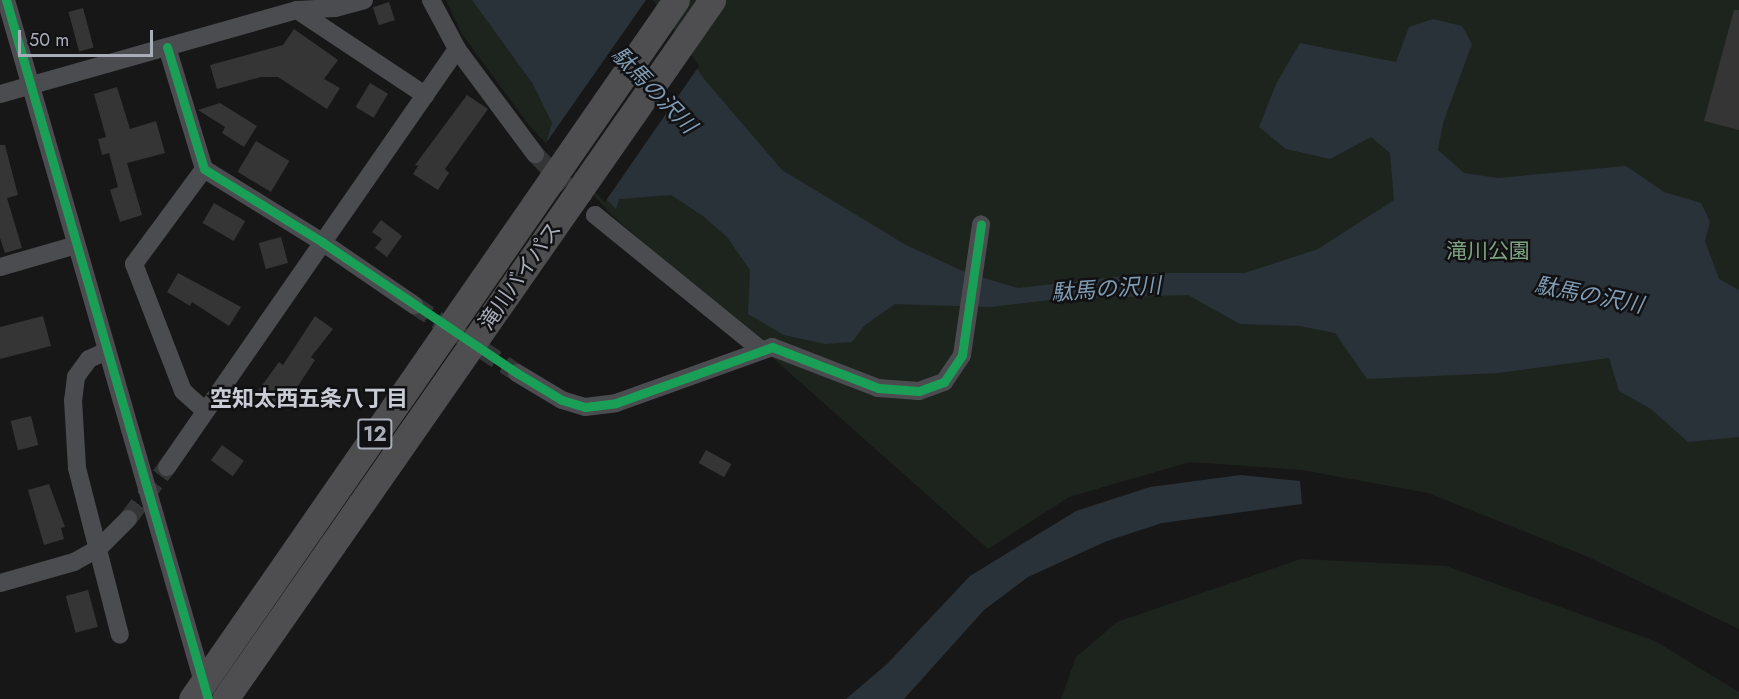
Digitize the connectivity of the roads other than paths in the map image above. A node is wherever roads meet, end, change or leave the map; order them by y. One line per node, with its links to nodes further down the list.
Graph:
1 (6, 0): 9 (street)
2 (364, 0): 6 (street)
3 (431, 0): 8 (street)
4 (676, 0): 29 (highway, 滝川バイパス / 12)
5 (712, 0): 30 (highway, 滝川バイパス / 12)
6 (297, 10): 7 (street); 11 (street)
7 (167, 47): 9 (street); 13 (street)
8 (457, 49): 11 (street); 12 (street)
9 (31, 85): 10 (street); 17 (street)
10 (0, 94)
11 (425, 95): 16 (street)
12 (535, 154)
13 (204, 169): 16 (street); 23 (street)
14 (595, 215): 20 (street)
15 (981, 224): 20 (street)
16 (322, 242): 19 (street); 23 (street)
17 (76, 245): 18 (street); 21 (street)
18 (0, 267)
19 (414, 305)
20 (761, 350): 22 (street)
21 (107, 351): 26 (street); 29 (street)
22 (517, 374)
23 (205, 411): 24 (street)
24 (167, 467)
25 (128, 519): 26 (street)
26 (99, 548): 27 (street); 28 (street)
27 (0, 583)
28 (120, 635)
29 (201, 694)
30 (225, 699)

